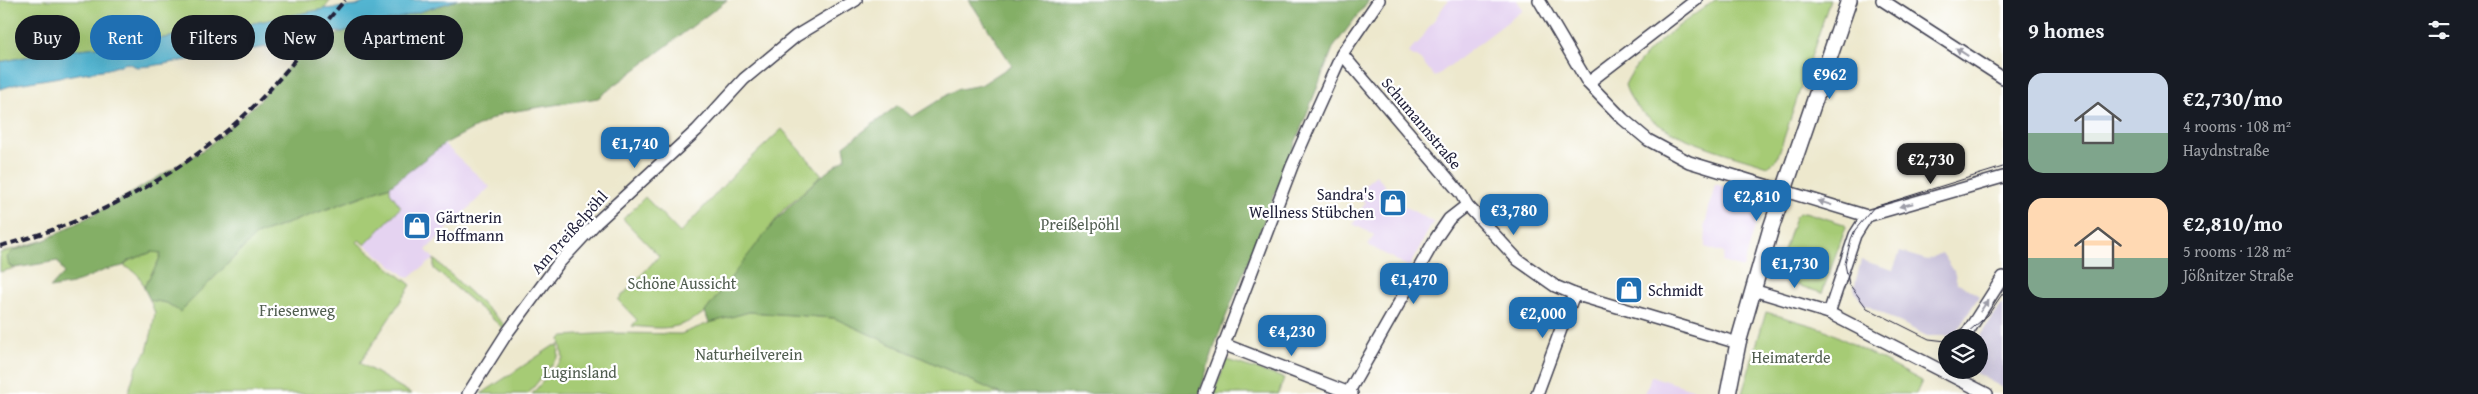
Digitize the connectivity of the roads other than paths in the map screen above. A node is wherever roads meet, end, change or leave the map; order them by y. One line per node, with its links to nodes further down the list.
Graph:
1 (856, 0): 24 (street, Am Preißelpöhl)
2 (1379, 0): 7 (street)
3 (1539, 0): 9 (street)
4 (1696, 0): 9 (street)
5 (1849, 0): 11 (street)
6 (1882, 0): 8 (street, one-way to 6)
7 (1342, 54): 12 (street, Schumannstraße); 20 (street)
8 (2003, 78)
9 (1588, 83): 11 (street)
10 (2003, 178): 13 (street, one-way to 13)
11 (1783, 190): 13 (street, one-way to 11); 15 (street)
12 (1467, 205): 16 (street, Schumannstraße); 23 (street)
13 (1867, 216): 17 (street)
14 (2003, 277): 18 (street, one-way to 14)
15 (1753, 290): 17 (street); 19 (street)
16 (1574, 294): 19 (street, Schumannstraße); 26 (street)
17 (1830, 313): 21 (street)
18 (1969, 329)
19 (1738, 343): 27 (street)
20 (1223, 344): 23 (street); 25 (street)
21 (1938, 365)
22 (1962, 379): 28 (street)
23 (1350, 393)
24 (468, 394)
25 (1205, 394)
26 (1537, 394)
27 (1728, 394)
28 (1987, 394)

